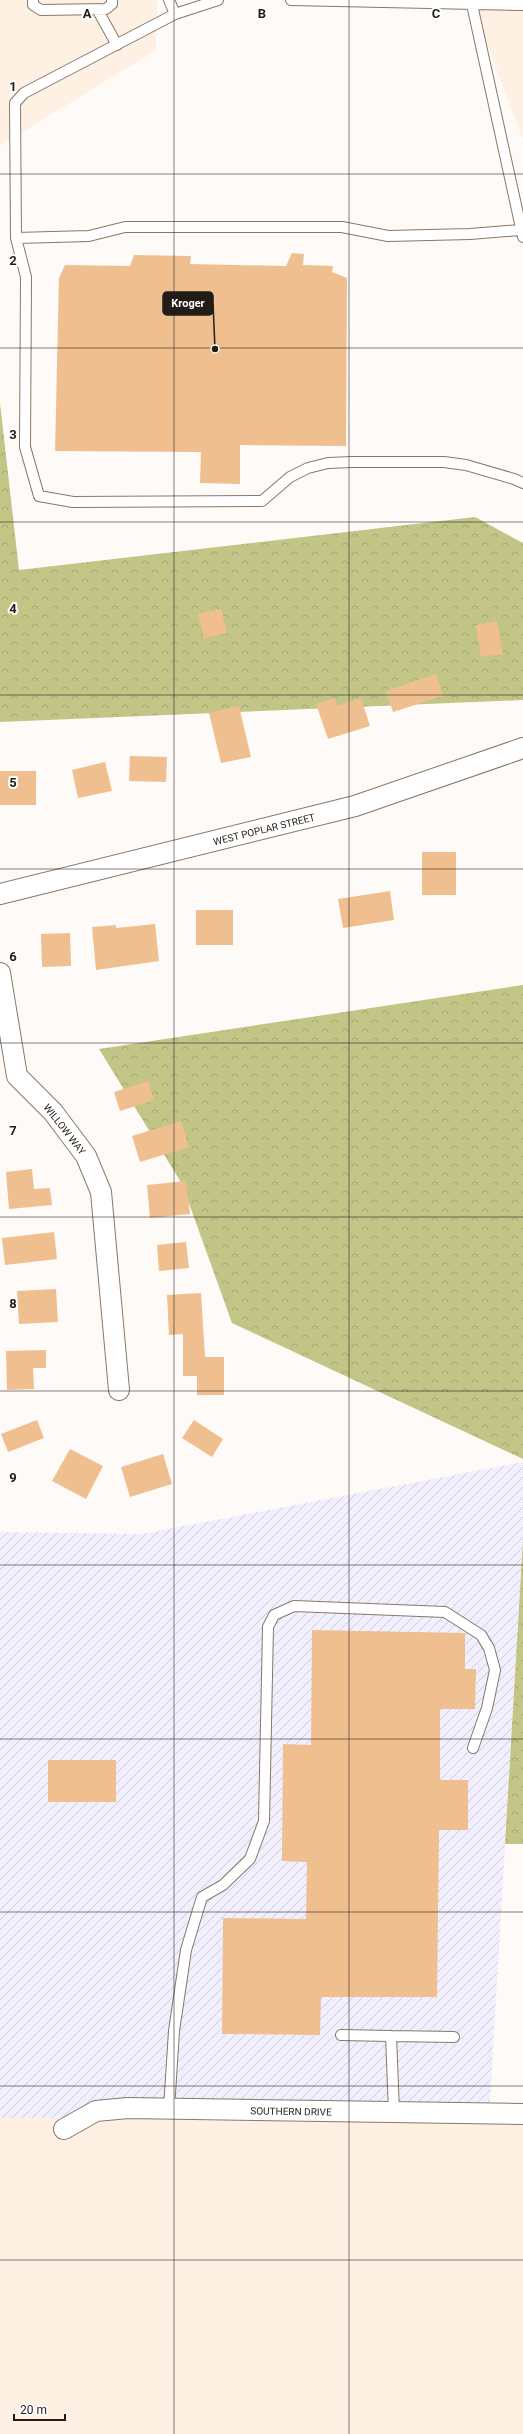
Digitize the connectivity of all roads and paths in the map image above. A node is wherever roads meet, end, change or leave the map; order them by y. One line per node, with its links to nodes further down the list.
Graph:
1 (33, 0): 9 (lane)
2 (112, 0): 9 (lane)
3 (169, 0): 10 (lane)
4 (218, 0): 10 (lane)
5 (291, 0): 6 (lane)
6 (344, 1): 7 (lane)
7 (472, 2): 8 (lane); 12 (lane)
8 (523, 5)
9 (97, 9): 11 (lane)
10 (175, 14): 11 (lane)
11 (117, 45): 13 (lane)
12 (522, 233): 13 (lane)
13 (16, 238): 14 (lane)
14 (523, 484)
15 (523, 748): 16 (street, WEST POPLAR STREET)
16 (0, 894)
17 (0, 973): 18 (street, WILLOW WAY)
18 (119, 1390)
19 (473, 1748): 23 (lane)
20 (341, 2035): 21 (lane)
21 (391, 2036): 22 (lane); 24 (lane)
22 (454, 2037)
23 (169, 2109): 24 (street, SOUTHERN DRIVE); 26 (street, SOUTHERN DRIVE)
24 (394, 2112): 25 (street, SOUTHERN DRIVE)
25 (523, 2114)
26 (64, 2129)

